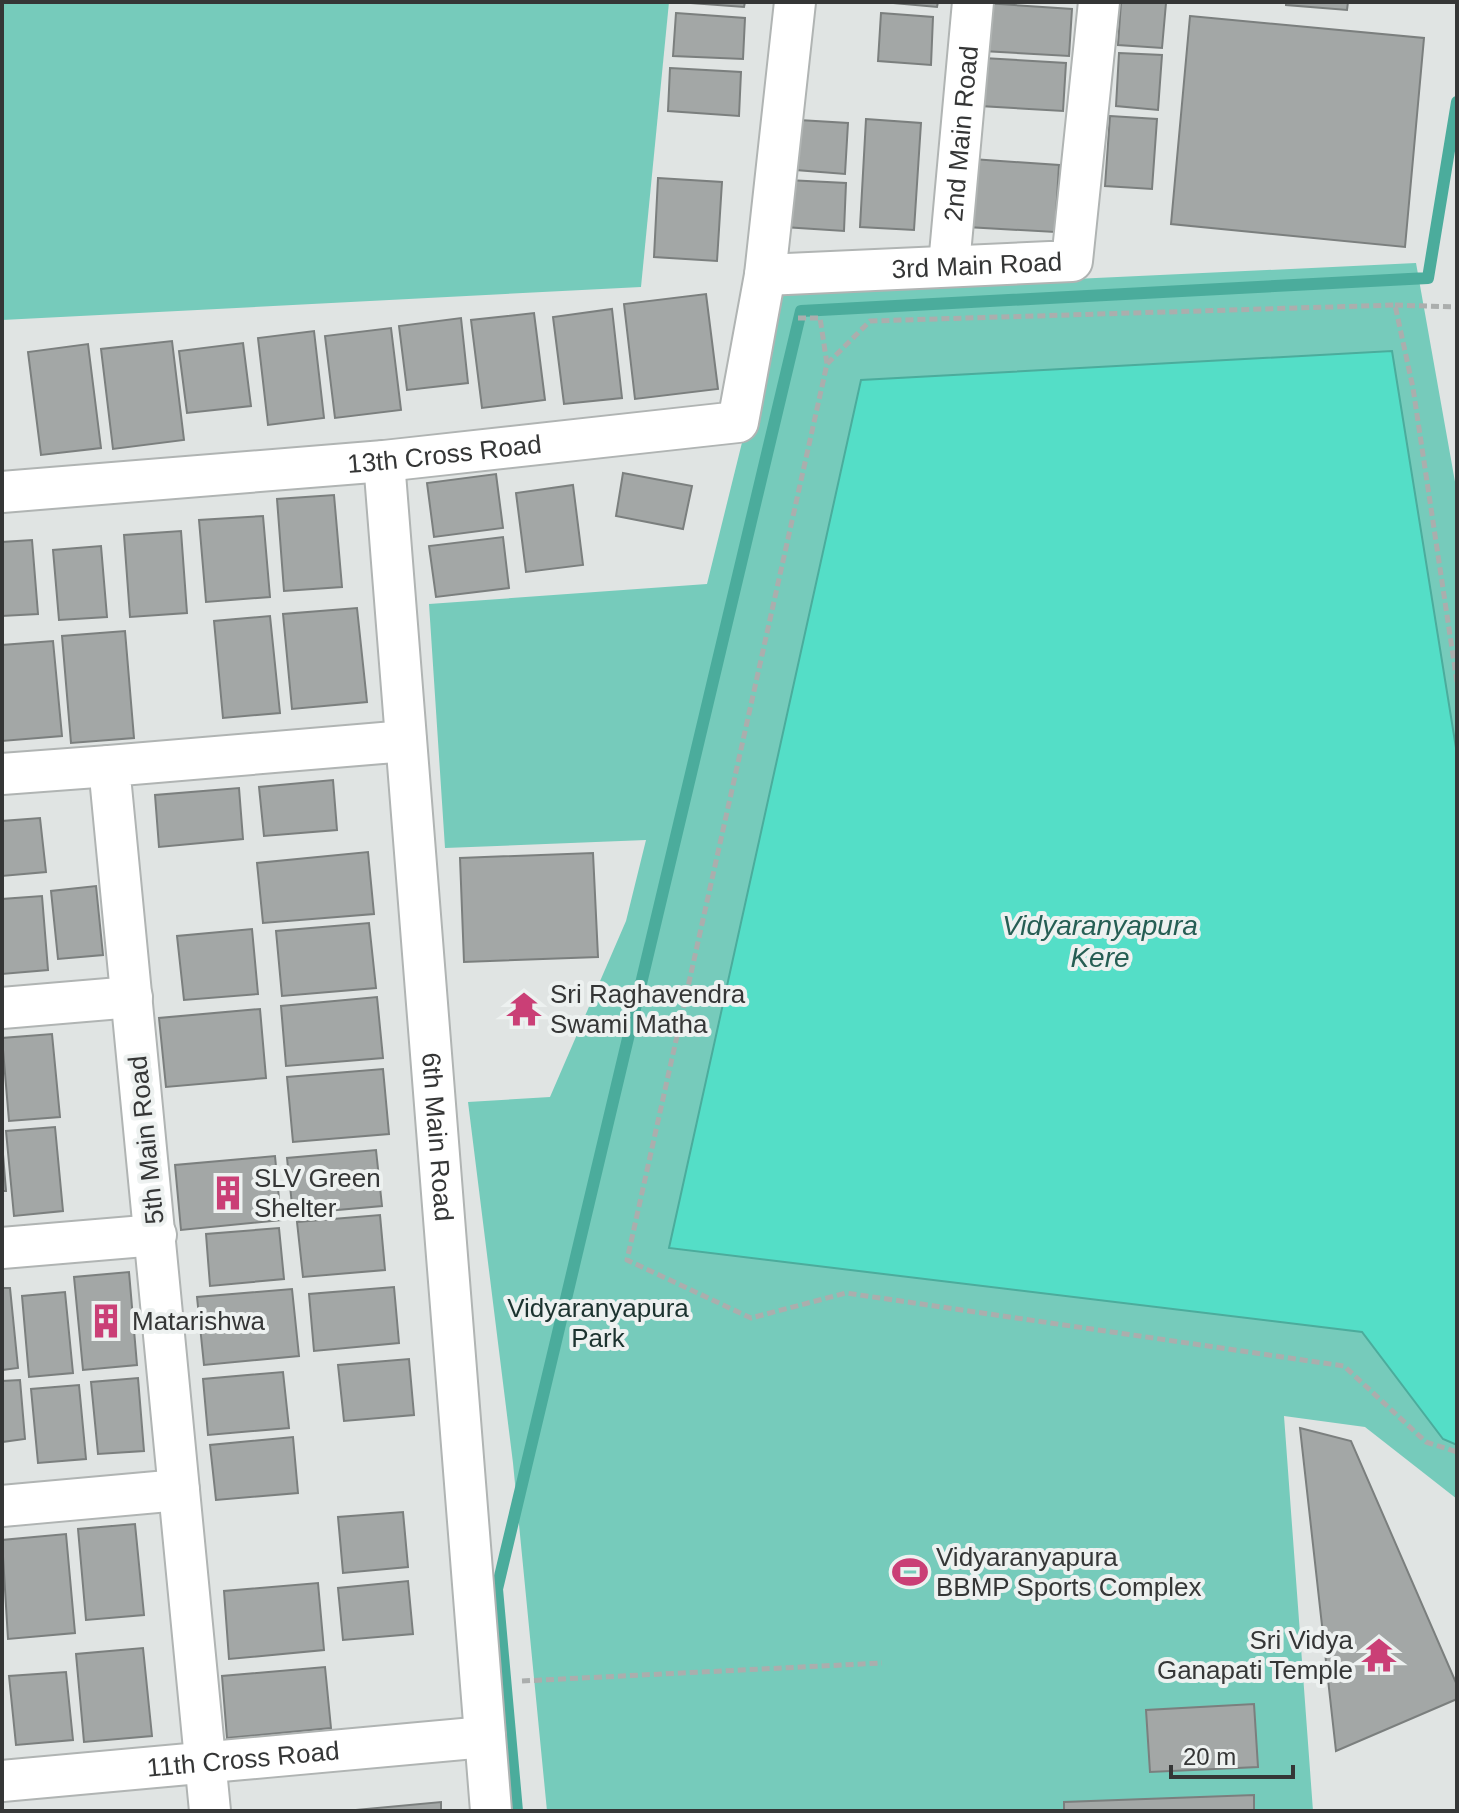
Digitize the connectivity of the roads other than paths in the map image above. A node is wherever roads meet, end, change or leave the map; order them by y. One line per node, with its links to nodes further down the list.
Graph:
1 (795, 2): 5 (street, 13th Cross Road)
2 (973, 2): 4 (street, 2nd Main Road)
3 (1099, 2): 4 (street, 3rd Main Road)
4 (949, 265): 5 (street, 3rd Main Road)
5 (765, 275): 6 (street, 13th Cross Road)
6 (384, 461): 7 (street, 13th Cross Road); 8 (street, 6th Main Road)
7 (2, 492)
8 (406, 741): 9 (street); 17 (street, 6th Main Road)
9 (109, 766): 10 (street); 11 (street, 5th Main Road)
10 (2, 774)
11 (132, 997): 12 (street); 13 (street, 5th Main Road)
12 (2, 1008)
13 (156, 1235): 14 (street); 15 (street, 5th Main Road)
14 (2, 1248)
15 (179, 1490): 16 (street); 18 (street, 5th Main Road)
16 (2, 1506)
17 (485, 1737): 18 (street, 11th Cross Road); 21 (street, 6th Main Road)
18 (205, 1763): 19 (street, 11th Cross Road); 20 (street, 5th Main Road)
19 (2, 1781)
20 (210, 1811)
21 (491, 1811)

